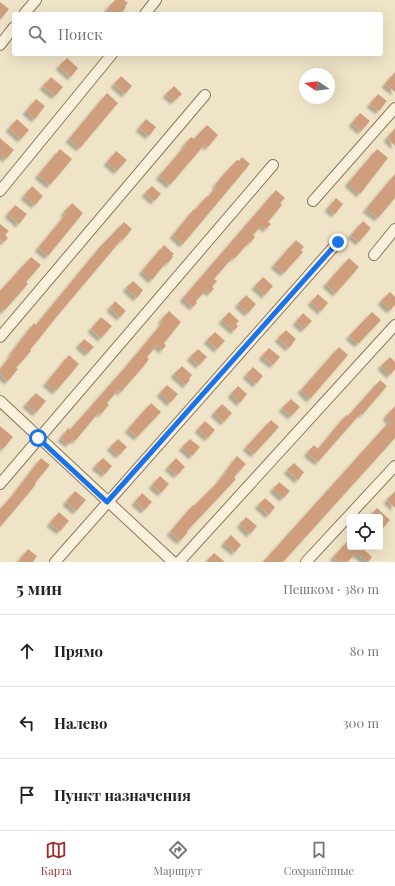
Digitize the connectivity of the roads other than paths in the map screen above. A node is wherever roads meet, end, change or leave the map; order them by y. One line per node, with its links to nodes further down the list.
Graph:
1 (36, 0): 3 (street)
2 (156, 0): 4 (street)
3 (26, 12)
4 (147, 12)
5 (12, 30): 6 (street)
6 (0, 45)
7 (110, 56): 11 (street)
8 (205, 95): 17 (street)
9 (395, 108): 12 (street)
10 (273, 165): 19 (street)
11 (0, 191)
12 (313, 201)
13 (395, 229): 15 (street)
14 (338, 242): 22 (street)
15 (374, 255)
16 (395, 326): 25 (street)
17 (0, 337)
18 (0, 401): 19 (street)
19 (38, 438): 21 (street); 22 (street)
20 (395, 466): 26 (street)
21 (0, 484)
22 (107, 502): 23 (street); 24 (street)
23 (55, 562)
24 (173, 562)
25 (179, 562)
26 (306, 562)

